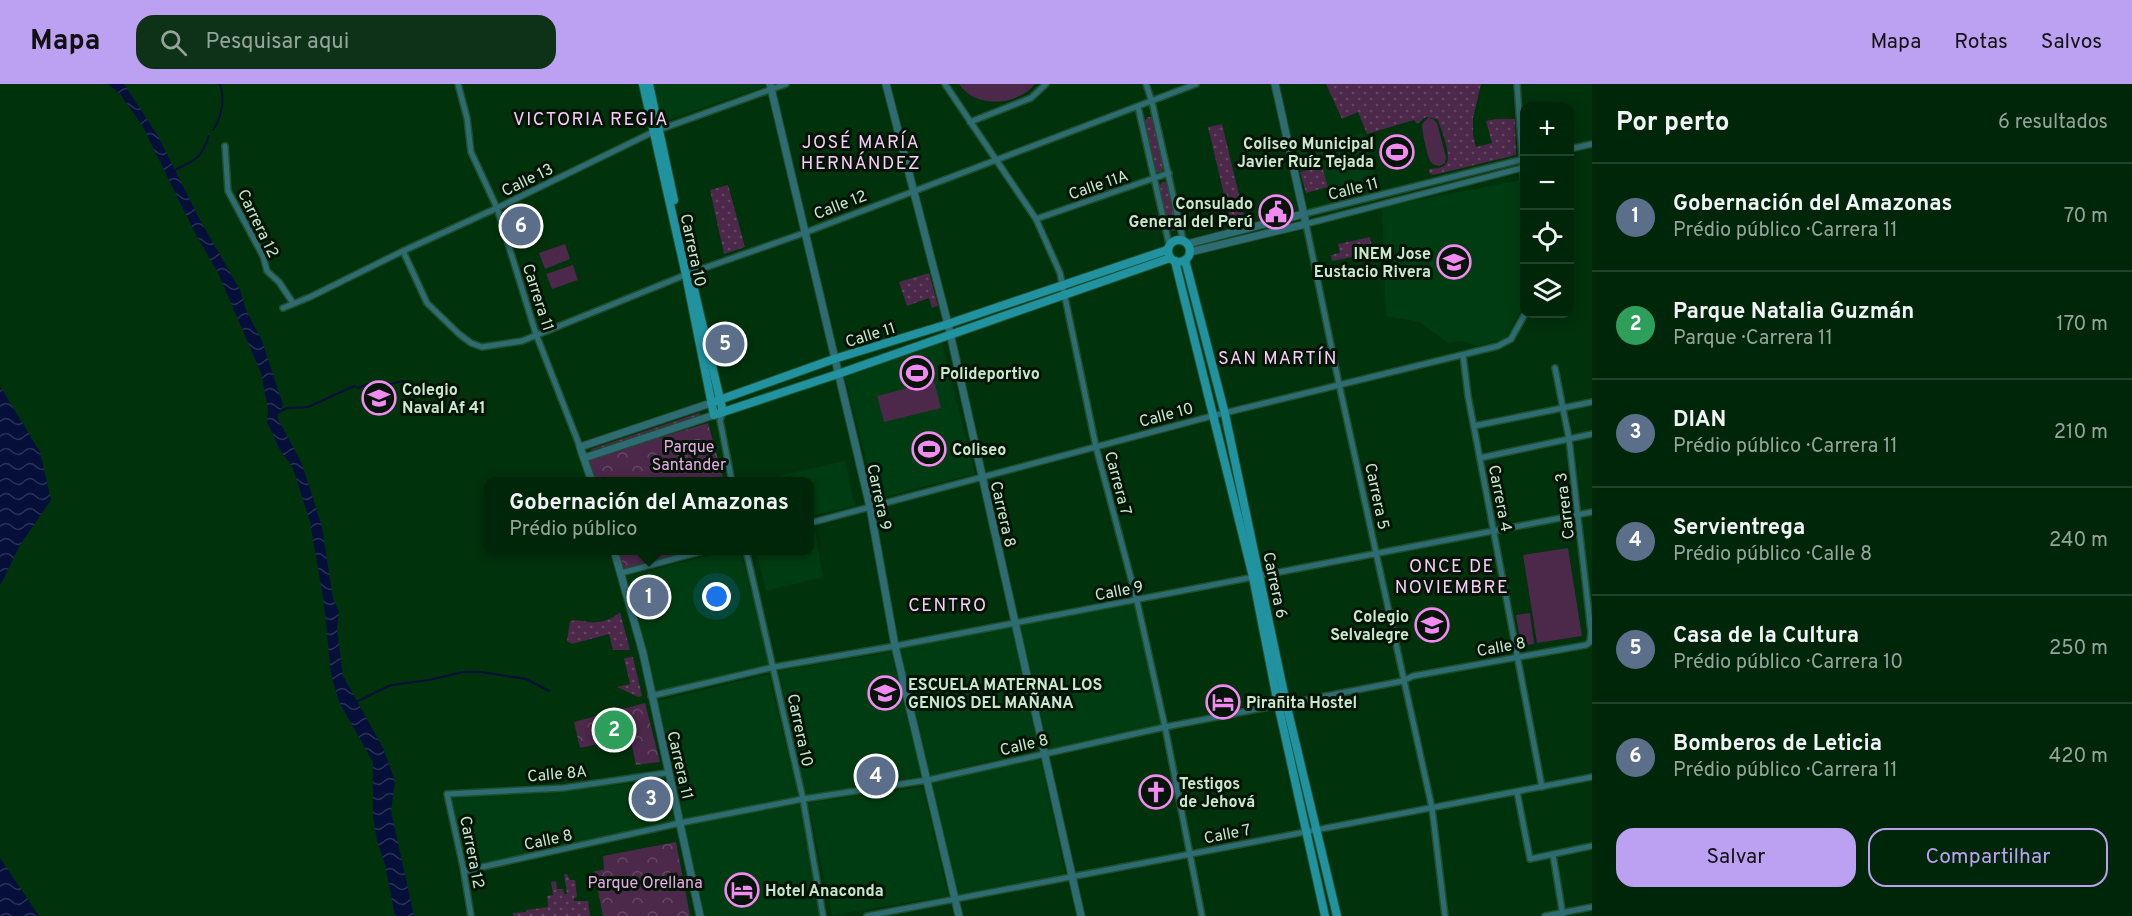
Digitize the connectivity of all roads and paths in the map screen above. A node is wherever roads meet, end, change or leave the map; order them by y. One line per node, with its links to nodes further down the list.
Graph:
1 (458, 84): 29 (street, Carrera 11)
2 (643, 84): 16 (main road, Carrera 10)
3 (649, 84): 16 (main road, Carrera 10)
4 (786, 84): 12 (street, Calle 13)
5 (886, 84): 26 (street, Carrera 8)
6 (945, 84): 15 (street, Carrera 7)
7 (1046, 84): 15 (street)
8 (1146, 84): 13 (street)
9 (1196, 84): 13 (street, Calle 12)
10 (1275, 84): 30 (street, Carrera 5)
11 (1517, 84): 20 (street)
12 (771, 87): 16 (street, Calle 13); 33 (street, Carrera 9)
13 (1152, 102): 14 (street, Calle 12); 24 (street)
14 (1138, 107): 21 (street, Calle 12); 25 (street, Carrera 6)
15 (970, 122): 21 (street, Carrera 7)
16 (656, 131): 29 (street, Calle 13); 38 (main road, Carrera 10)
17 (1592, 144): 19 (street)
18 (225, 146): 41 (street, Carrera 12)
19 (1574, 148)
20 (1523, 156)
21 (995, 160): 26 (street, Calle 12); 31 (street, Carrera 7)
22 (1520, 161): 27 (street, Calle 11)
23 (1520, 169): 28 (street, Calle 11)
24 (1169, 173): 25 (street, Calle 11A); 34 (street)
25 (1154, 179): 31 (street, Calle 11A); 36 (street, Carrera 6)
26 (914, 190): 33 (street, Calle 12); 44 (street, Carrera 8)
27 (1385, 194): 28 (street); 30 (street, Calle 11)
28 (1387, 203): 32 (street, Calle 11)
29 (497, 208): 35 (street, Calle 13); 45 (street, Carrera 11)
30 (1304, 214): 32 (street, Carrera 5); 34 (street, Calle 11)
31 (1036, 219): 39 (street, Carrera 7)
32 (1306, 224): 37 (street, Calle 11); 51 (street, Carrera 5)
33 (804, 233): 38 (street, Calle 12); 48 (street, Carrera 9)
34 (1185, 242): 36 (main road); 37 (main road, Carrera 6)
35 (403, 251): 41 (street, Calle 13); 45 (street, Calle 12)
36 (1170, 253): 37 (main road); 39 (main road, Calle 11); 40 (main road, Calle 11); 57 (main road, Carrera 6)
37 (1187, 256): 55 (main road, Carrera 6)
38 (688, 274): 45 (street, Calle 12); 52 (main road, Carrera 10)
39 (1063, 285): 40 (street, Carrera 7); 44 (main road, Calle 11)
40 (1064, 296): 46 (main road, Calle 11); 62 (street, Carrera 7)
41 (293, 303): 42 (street, Calle 13)
42 (283, 308)
43 (1523, 318): 47 (street, Calle 10)
44 (948, 324): 46 (street, Carrera 8); 48 (main road, Calle 11)
45 (536, 334): 61 (street, Carrera 11)
46 (950, 335): 50 (main road, Calle 11); 67 (street, Carrera 8)
47 (1462, 355): 51 (street, Calle 10); 58 (street, Carrera 4)
48 (834, 359): 50 (street, Carrera 9); 52 (main road, Calle 11)
49 (1555, 368): 54 (street, Carrera 3)
50 (838, 374): 56 (main road, Calle 11); 68 (street, Carrera 9)
51 (1339, 384): 55 (street, Calle 10); 73 (street, Carrera 5)
52 (715, 402): 56 (main road, Carrera 10); 61 (street, Calle 11)
53 (1592, 402): 54 (street)
54 (1562, 408): 58 (street); 60 (street, Carrera 3)
55 (1225, 414): 57 (street, Calle 10); 78 (main road, Carrera 6)
56 (719, 416): 63 (street, Calle 11); 66 (street, Carrera 10)
57 (1212, 416): 62 (street, Calle 10); 78 (main road, Carrera 6)
58 (1474, 426): 64 (street, Carrera 4)
59 (1592, 434): 60 (street)
60 (1569, 439): 64 (street); 70 (street, Carrera 3)
61 (580, 447): 63 (street, Carrera 11)
62 (1096, 447): 67 (street, Calle 10); 79 (street, Carrera 7)
63 (584, 458): 65 (street, Carrera 11)
64 (1480, 458): 72 (street, Carrera 4)
65 (590, 477)
66 (731, 477)
67 (982, 477): 68 (street, Calle 10); 80 (street, Carrera 8)
68 (870, 507): 71 (street, Calle 10); 82 (street, Carrera 9)
69 (1592, 512): 70 (street, Calle 9)
70 (1579, 515): 72 (street, Calle 9); 81 (street, Carrera 3)
71 (814, 522)
72 (1494, 530): 73 (street, Calle 9); 83 (street, Carrera 4)
73 (1376, 554): 78 (street, Calle 9); 85 (street, Carrera 5)
74 (616, 555): 77 (street, Carrera 11)
75 (688, 555): 77 (street)
76 (747, 555): 84 (street, Carrera 10)
77 (621, 573): 86 (street, Carrera 11)
78 (1257, 576): 79 (street, Calle 9); 87 (main road, Carrera 6)
79 (1137, 601): 80 (street, Calle 9); 88 (street, Carrera 7)
80 (1015, 623): 82 (street, Calle 9); 89 (street, Carrera 8)
81 (1590, 642): 83 (street, Calle 8)
82 (895, 646): 84 (street, Calle 9); 92 (street, Carrera 9)
83 (1518, 656): 85 (street, Calle 8); 93 (street, Carrera 4)
84 (774, 667): 86 (street, Calle 9); 96 (street, Carrera 10)
85 (1403, 681): 87 (street, Calle 8); 97 (street, Carrera 5)
86 (651, 696): 90 (street, Carrera 11)
87 (1282, 703): 88 (street, Calle 8); 99 (main road, Carrera 6); 100 (main road, Carrera 6)
88 (1165, 728): 89 (street, Calle 8); 102 (street, Carrera 7)
89 (1044, 753): 92 (street, Calle 8); 105 (street, Carrera 8)
90 (669, 774): 95 (street, Calle 8A); 98 (street, Carrera 11)
91 (1592, 777): 93 (street, Calle 7)
92 (928, 780): 96 (street, Calle 8); 106 (street, Carrera 9)
93 (1542, 787): 94 (street, Calle 7)
94 (1517, 792): 97 (street, Calle 7); 103 (street)
95 (447, 794): 104 (street, Carrera 12)
96 (803, 799): 98 (street, Calle 8); 111 (street, Carrera 10)
97 (1432, 808): 99 (street, Calle 7); 118 (street, Carrera 5)
98 (680, 823): 104 (street, Calle 8); 110 (street, Carrera 11)
99 (1316, 830): 100 (street, Calle 7); 117 (main road, Carrera 6)
100 (1307, 831): 102 (street, Calle 7); 116 (main road, Carrera 6)
101 (1592, 846): 103 (street)
102 (1190, 854): 105 (street, Calle 7); 115 (street, Carrera 7)
103 (1553, 855): 108 (street)
104 (464, 871): 109 (street, Carrera 12)
105 (1072, 877): 106 (street, Calle 7); 114 (street, Carrera 8)
106 (956, 899): 112 (street, Calle 7); 113 (street, Carrera 9)
107 (1592, 907): 108 (street)
108 (1563, 914): 119 (street)
109 (471, 916)
110 (700, 916)
111 (824, 916)
112 (867, 916)
113 (959, 916)
114 (1081, 916)
115 (1202, 916)
116 (1325, 916)
117 (1337, 916)
118 (1444, 916)
119 (1545, 916)

